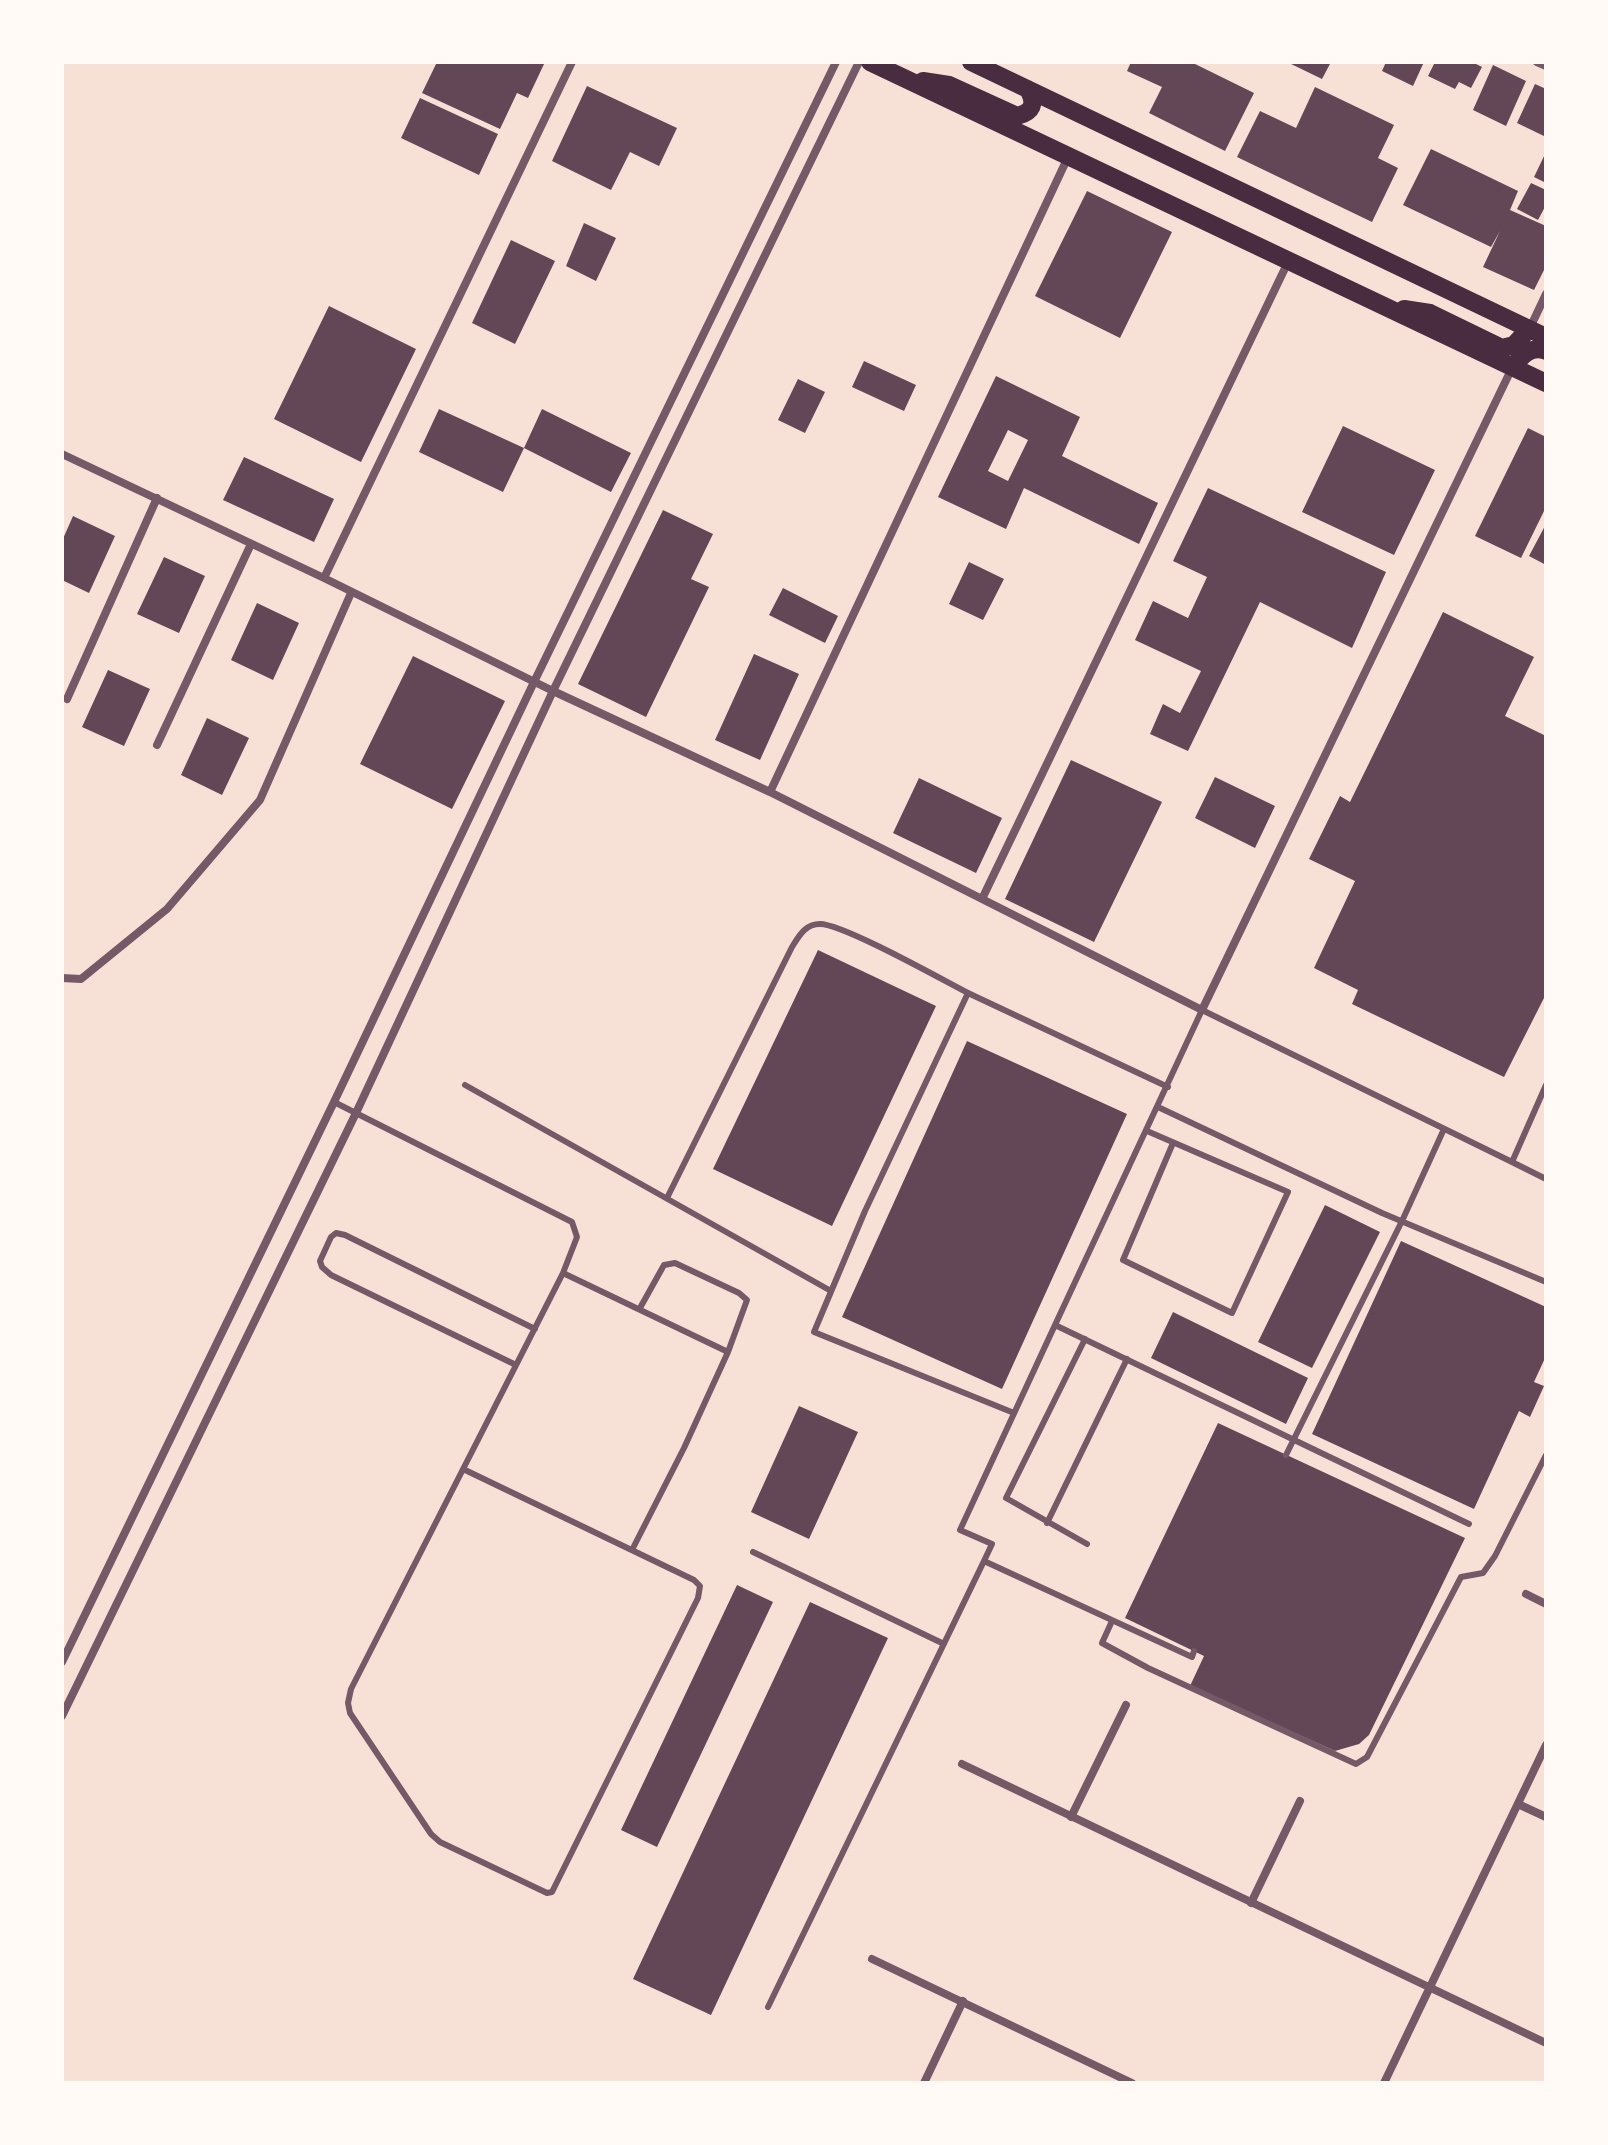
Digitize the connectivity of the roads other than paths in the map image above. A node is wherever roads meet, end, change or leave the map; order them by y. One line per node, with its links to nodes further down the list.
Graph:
1 (572, 62): 23 (street)
2 (836, 62): 17 (street)
3 (859, 62): 18 (street)
4 (870, 62): 8 (main road)
5 (971, 62): 9 (main road)
6 (1537, 62): 7 (street)
7 (1546, 66)
8 (901, 77): 9 (main road); 10 (main road)
9 (1028, 89): 14 (main road)
10 (1068, 157): 11 (main road); 29 (street)
11 (1288, 262): 13 (main road); 30 (street)
12 (1546, 294): 14 (street)
13 (1380, 306): 14 (main road); 16 (main road)
14 (1538, 333): 16 (street)
15 (1546, 351): 16 (main road)
16 (1513, 367): 19 (main road); 33 (street)
17 (685, 375): 18 (street); 25 (street)
18 (703, 383): 26 (street)
19 (1546, 383)
20 (62, 454): 21 (street)
21 (157, 498): 22 (street); 27 (street)
22 (251, 544): 23 (street); 28 (street)
23 (324, 578): 24 (street)
24 (351, 593): 25 (street); 31 (street)
25 (534, 682): 26 (street); 37 (street)
26 (553, 691): 29 (street); 39 (street)
27 (67, 699)
28 (157, 745)
29 (770, 792): 30 (street)
30 (982, 899): 33 (street)
31 (62, 978)
32 (968, 993): 36 (lane); 45 (lane); 49 (lane)
33 (1202, 1010): 36 (lane); 40 (lane)
34 (465, 1085): 45 (lane)
35 (1546, 1085): 43 (lane)
36 (1168, 1087): 38 (lane)
37 (334, 1102): 39 (lane); 73 (street)
38 (1158, 1107): 41 (lane); 46 (lane)
39 (356, 1113): 47 (lane); 75 (street)
40 (1444, 1129): 43 (lane); 46 (lane)
41 (1147, 1131): 42 (lane); 51 (lane)
42 (1173, 1143): 42 (lane)
43 (1512, 1162): 44 (lane)
44 (1546, 1179)
45 (667, 1198): 49 (lane)
46 (1402, 1221): 48 (lane); 58 (lane)
47 (563, 1273): 50 (lane); 52 (lane)
48 (1546, 1282)
49 (831, 1291): 57 (lane)
50 (640, 1308): 54 (lane); 54 (lane)
51 (1055, 1325): 53 (lane); 57 (lane)
52 (535, 1329): 56 (lane); 56 (lane)
53 (1085, 1339): 55 (lane); 62 (lane)
54 (728, 1352): 65 (lane)
55 (1127, 1359): 58 (lane); 62 (lane)
56 (516, 1365): 61 (lane)
57 (1014, 1413): 67 (lane)
58 (1294, 1440): 59 (lane); 63 (lane)
59 (1286, 1455)
60 (1546, 1455): 70 (lane)
61 (463, 1469): 65 (lane); 65 (lane)
62 (1047, 1523): 64 (lane)
63 (1469, 1524)
64 (1087, 1544)
65 (632, 1550)
66 (753, 1552): 71 (lane)
67 (984, 1561): 70 (lane); 71 (lane)
68 (1526, 1594): 69 (street)
69 (1546, 1604)
70 (1112, 1621): 72 (lane)
71 (944, 1644): 86 (lane)
72 (1194, 1651)
73 (62, 1662)
74 (1126, 1705): 80 (street)
75 (62, 1716)
76 (1546, 1745): 79 (street)
77 (962, 1764): 80 (street)
78 (1300, 1801): 82 (street)
79 (1518, 1804): 81 (street); 84 (street)
80 (1071, 1817): 82 (street)
81 (1546, 1817)
82 (1251, 1903): 84 (street)
83 (872, 1959): 85 (street)
84 (1429, 1987): 87 (street); 90 (street)
85 (963, 2001): 88 (street); 89 (street)
86 (768, 2007)
87 (1546, 2043)
88 (924, 2083)
89 (1132, 2083)
90 (1384, 2083)

